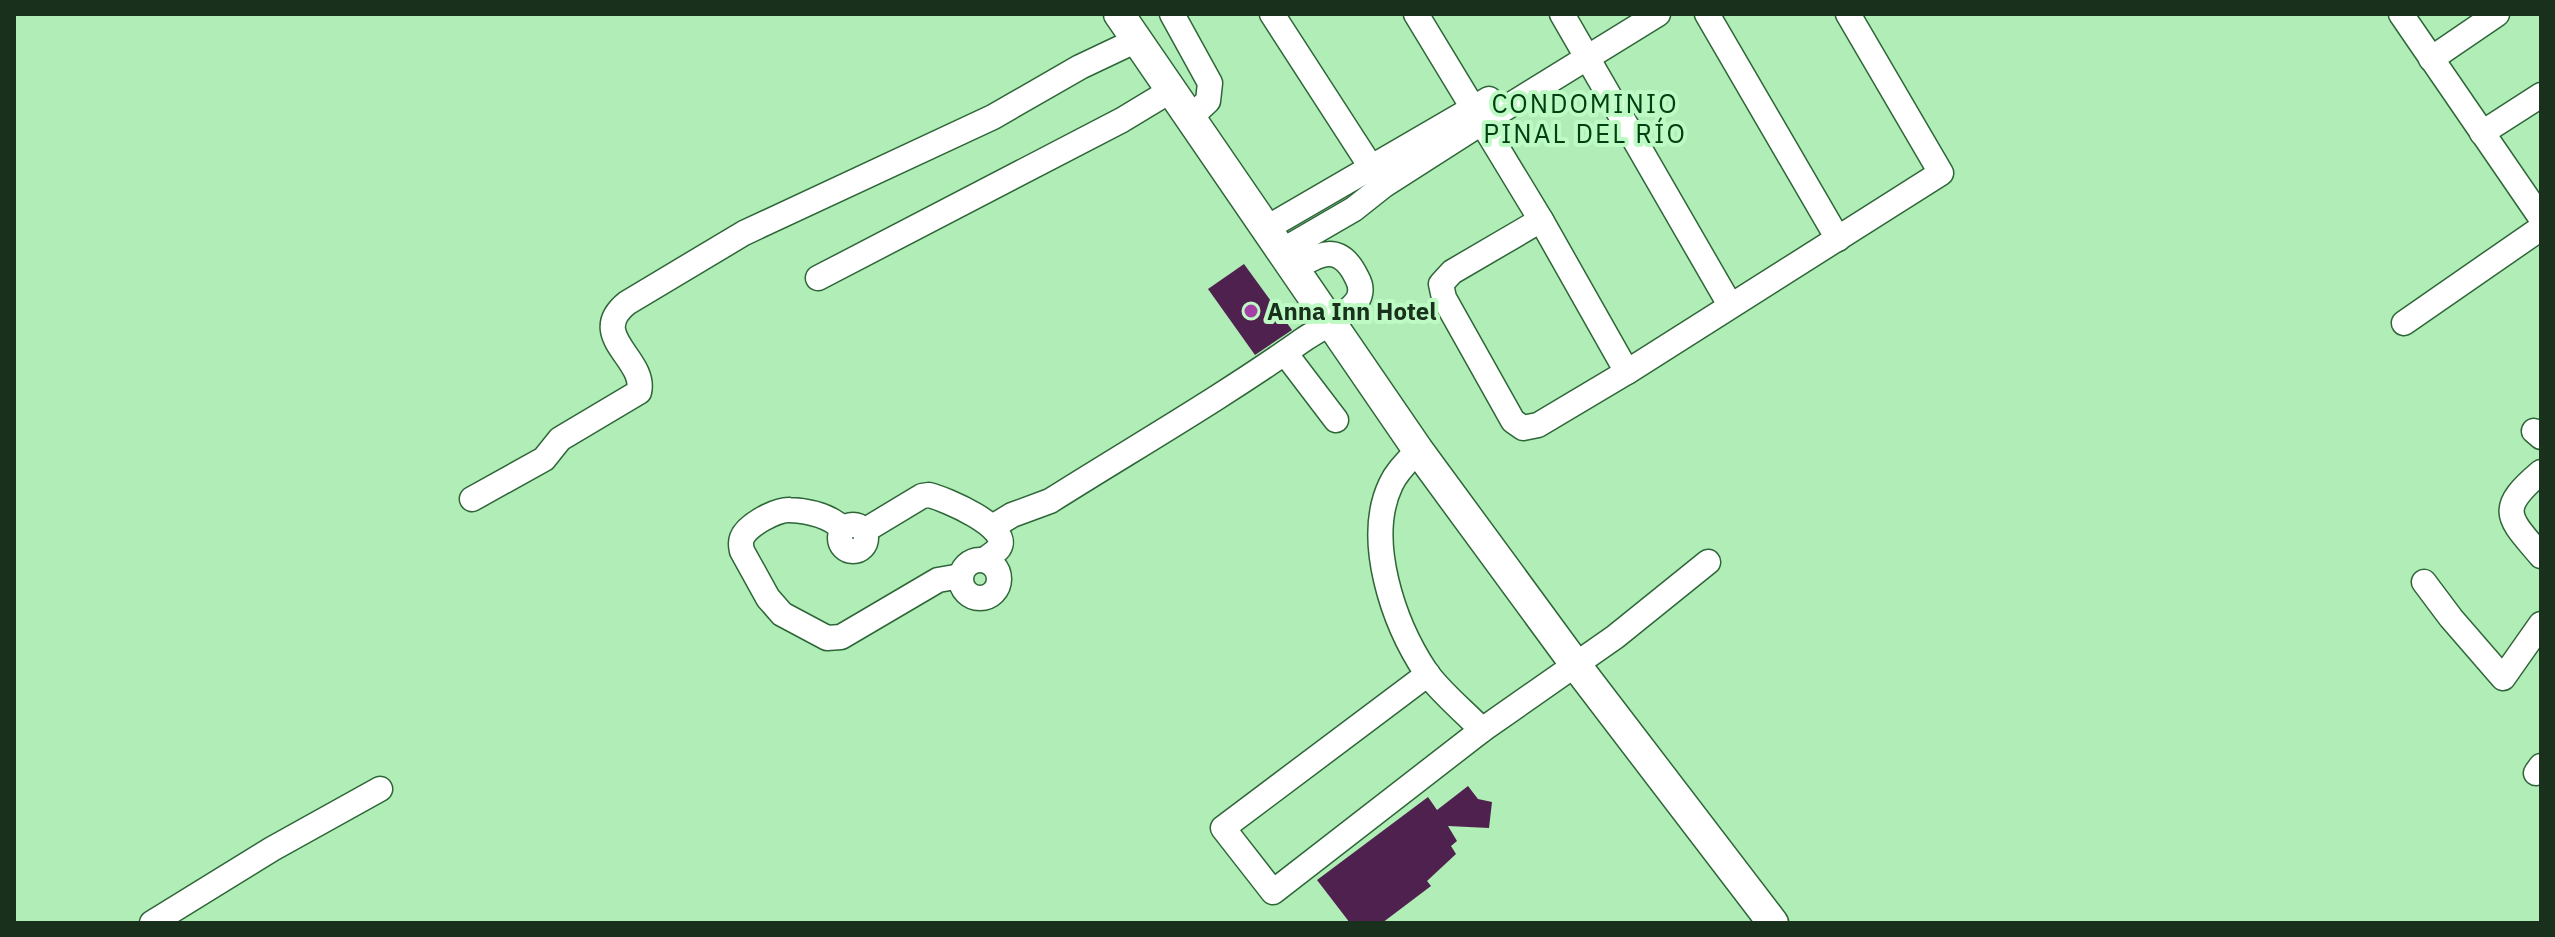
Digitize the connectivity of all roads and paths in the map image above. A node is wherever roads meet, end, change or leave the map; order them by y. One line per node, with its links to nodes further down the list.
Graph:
1 (1119, 14): 12 (main road)
2 (1172, 14): 18 (street)
3 (1272, 14): 20 (street)
4 (1416, 14): 17 (street)
5 (1562, 14): 13 (street)
6 (1627, 14): 13 (street)
7 (1658, 14): 13 (street)
8 (1707, 14): 26 (street)
9 (1848, 14): 26 (street)
10 (2401, 14): 14 (street)
11 (2497, 14): 14 (street)
12 (1137, 40): 15 (main road); 37 (street)
13 (1584, 51): 17 (street); 29 (street)
14 (2431, 59): 19 (street)
15 (1170, 91): 18 (main road); 28 (street)
16 (2541, 95): 19 (street)
17 (1479, 115): 20 (street); 23 (street)
18 (1190, 118): 27 (main road)
19 (2482, 133): 22 (street)
20 (1377, 178): 21 (street); 24 (street)
21 (1310, 203): 24 (street); 27 (street)
22 (2541, 218)
23 (1541, 220): 33 (street); 33 (street)
24 (1324, 225): 27 (street)
25 (2541, 228): 31 (street)
26 (1838, 239): 29 (street)
27 (1279, 250): 30 (main road); 30 (street)
28 (818, 278)
29 (1730, 305): 33 (street)
30 (1328, 323): 32 (street); 35 (main road)
31 (2404, 323)
32 (1285, 353): 34 (street); 38 (street)
33 (1627, 372)
34 (1336, 420)
35 (1418, 450): 45 (main road); 46 (street)
36 (2541, 472): 39 (street)
37 (472, 499)
38 (994, 526): 40 (street); 42 (street)
39 (2541, 556)
40 (984, 560): 42 (street); 42 (street)
41 (1708, 562): 45 (street)
42 (961, 576)
43 (2424, 582): 44 (street)
44 (2541, 624)
45 (1575, 664): 47 (street); 50 (main road)
46 (1428, 674): 47 (street); 47 (street)
47 (1482, 730)
48 (380, 789): 49 (street)
49 (152, 923)
50 (1773, 923)

